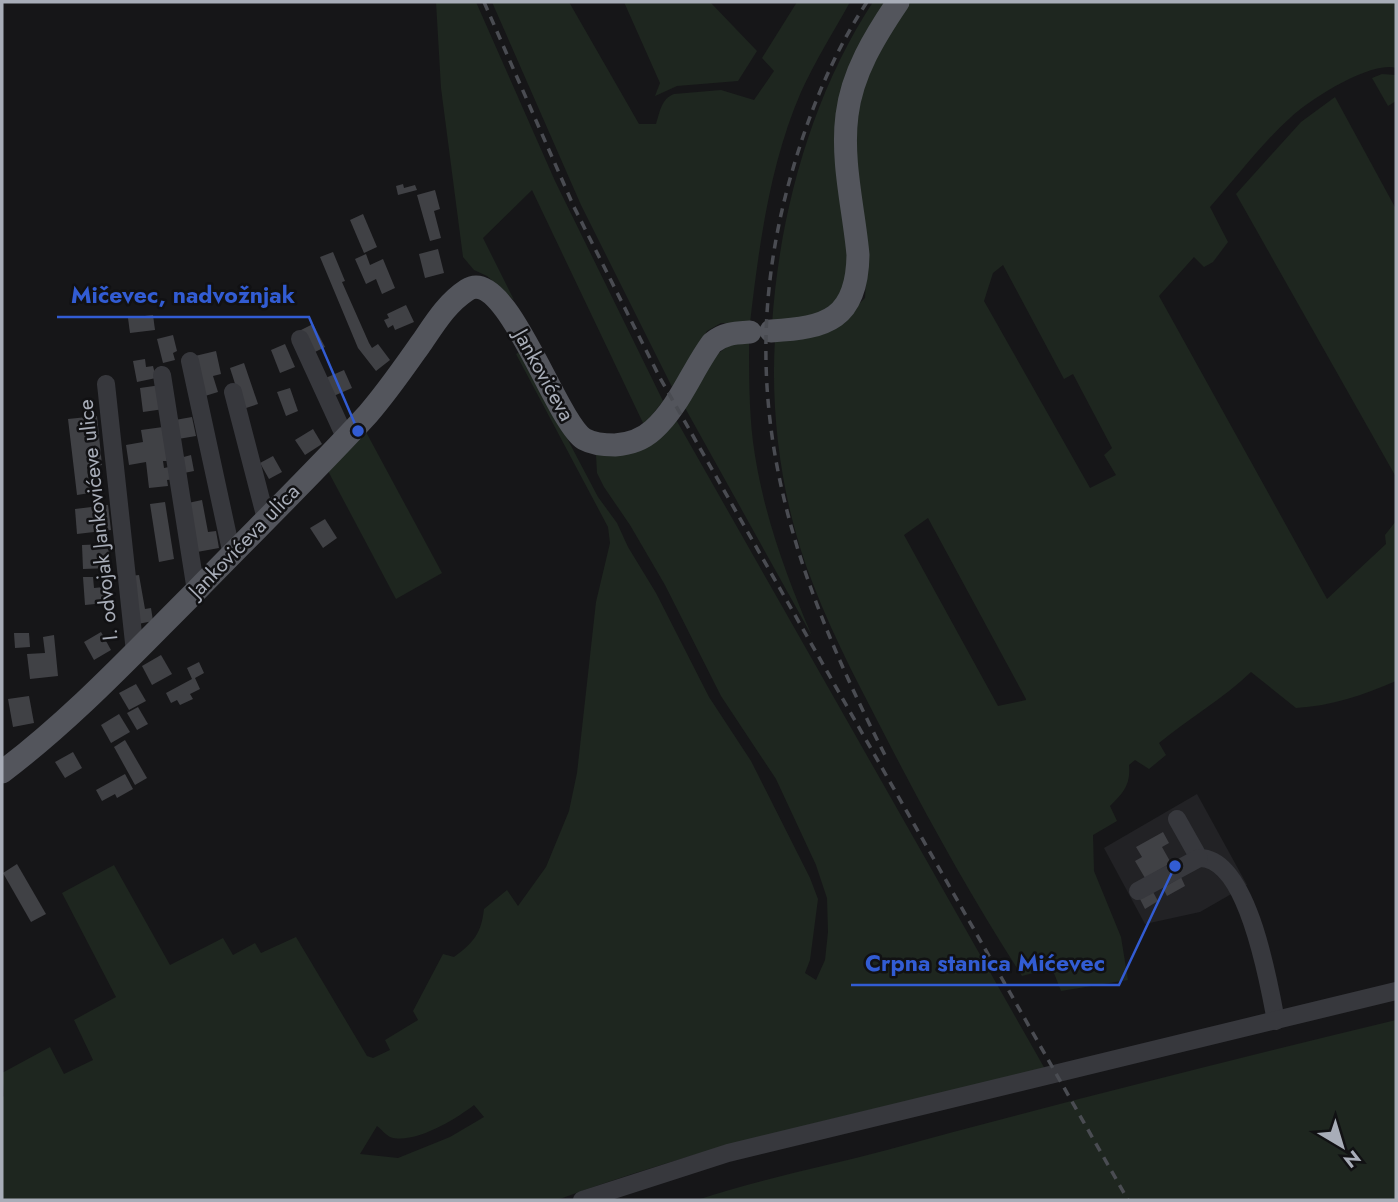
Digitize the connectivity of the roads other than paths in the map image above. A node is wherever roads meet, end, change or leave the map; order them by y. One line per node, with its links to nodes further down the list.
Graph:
1 (898, 2): 2 (main road, Jankovićeva)
2 (466, 291): 8 (main road, Jankovićeva ulica)
3 (300, 339): 8 (street)
4 (190, 361): 10 (street)
5 (162, 375): 11 (street)
6 (106, 384): 12 (street, I. odvojak Jankovićeve ulice)
7 (233, 392): 9 (street)
8 (345, 437): 9 (main road, Jankovićeva ulica)
9 (267, 519): 10 (main road, Jankovićeva ulica)
10 (232, 555): 11 (main road, Jankovićeva ulica)
11 (196, 591): 12 (main road, Jankovićeva ulica)
12 (135, 652): 13 (main road, Jankovićeva ulica)
13 (2, 772)
14 (1177, 820): 15 (street)
15 (1199, 858): 16 (street); 18 (street)
16 (1138, 891)
17 (1396, 991): 18 (street)
18 (1276, 1021): 19 (street)
19 (582, 1200)

